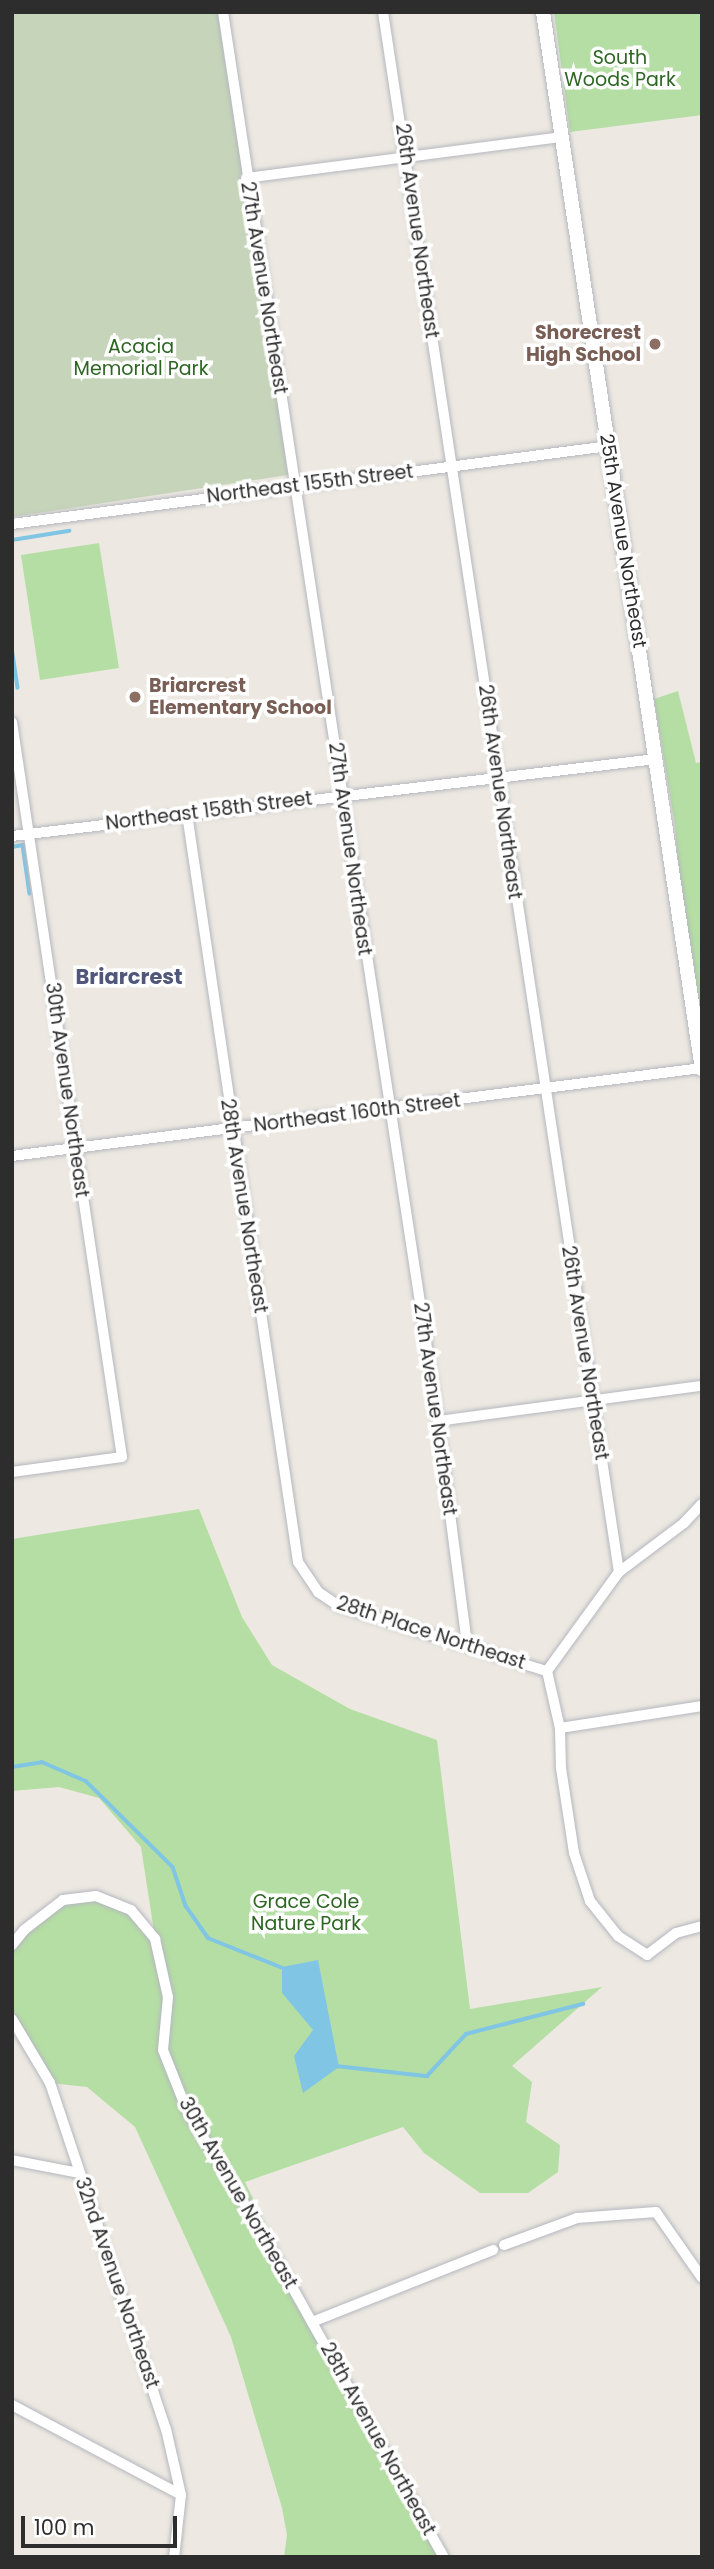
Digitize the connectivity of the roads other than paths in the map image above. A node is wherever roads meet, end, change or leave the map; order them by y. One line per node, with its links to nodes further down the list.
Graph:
1 (223, 12): 6 (street, 27th Avenue Northeast)
2 (383, 12): 5 (street, 26th Avenue Northeast)
3 (543, 12): 4 (street, 25th Avenue Northeast)
4 (561, 137): 5 (street); 7 (street, 25th Avenue Northeast)
5 (406, 157): 6 (street); 8 (street, 26th Avenue Northeast)
6 (246, 178): 9 (street, 27th Avenue Northeast)
7 (609, 446): 8 (street, Northeast 155th Street); 12 (street, 25th Avenue Northeast)
8 (452, 465): 9 (street, Northeast 155th Street); 13 (street, 26th Avenue Northeast)
9 (296, 485): 10 (street, Northeast 155th Street); 14 (street, 27th Avenue Northeast)
10 (12, 524)
11 (12, 722): 16 (street, 30th Avenue Northeast)
12 (656, 758): 13 (street, Northeast 158th Street); 18 (street, 25th Avenue Northeast)
13 (499, 776): 14 (street, Northeast 158th Street); 19 (street, 26th Avenue Northeast)
14 (342, 795): 15 (street, Northeast 158th Street); 20 (street, 27th Avenue Northeast)
15 (187, 814): 16 (street, Northeast 158th Street); 21 (street, 28th Avenue Northeast)
16 (29, 834): 17 (street, Northeast 158th Street); 22 (street, 30th Avenue Northeast)
17 (12, 836)
18 (702, 1069): 19 (street, Northeast 160th Street)
19 (542, 1089): 20 (street, Northeast 160th Street); 25 (street, 26th Avenue Northeast)
20 (388, 1109): 21 (street, Northeast 160th Street); 26 (street, 27th Avenue Northeast)
21 (232, 1128): 22 (street, Northeast 160th Street); 30 (street, 28th Avenue Northeast)
22 (76, 1148): 23 (street, Northeast 160th Street); 27 (street, 30th Avenue Northeast)
23 (12, 1156)
24 (702, 1386): 25 (street)
25 (592, 1400): 26 (street); 29 (street, 26th Avenue Northeast)
26 (438, 1421): 31 (street, 27th Avenue Northeast)
27 (12, 1472)
28 (702, 1504): 29 (street)
29 (619, 1572): 32 (street)
30 (318, 1592): 31 (street, 28th Place Northeast)
31 (467, 1644): 32 (street, 28th Place Northeast)
32 (547, 1671): 34 (street)
33 (702, 1706): 34 (street)
34 (560, 1728): 35 (street)
35 (702, 1926)
36 (12, 1945): 43 (street, 30th Avenue Northeast)
37 (12, 2019): 39 (street, 32nd Avenue Northeast)
38 (12, 2160): 39 (street)
39 (79, 2173): 45 (street, 32nd Avenue Northeast)
40 (505, 2245): 42 (street)
41 (493, 2250): 43 (street)
42 (702, 2278)
43 (312, 2322): 47 (street, 28th Avenue Northeast)
44 (12, 2405): 45 (street)
45 (181, 2495): 46 (street, 32nd Avenue Northeast)
46 (174, 2557)
47 (444, 2557)

